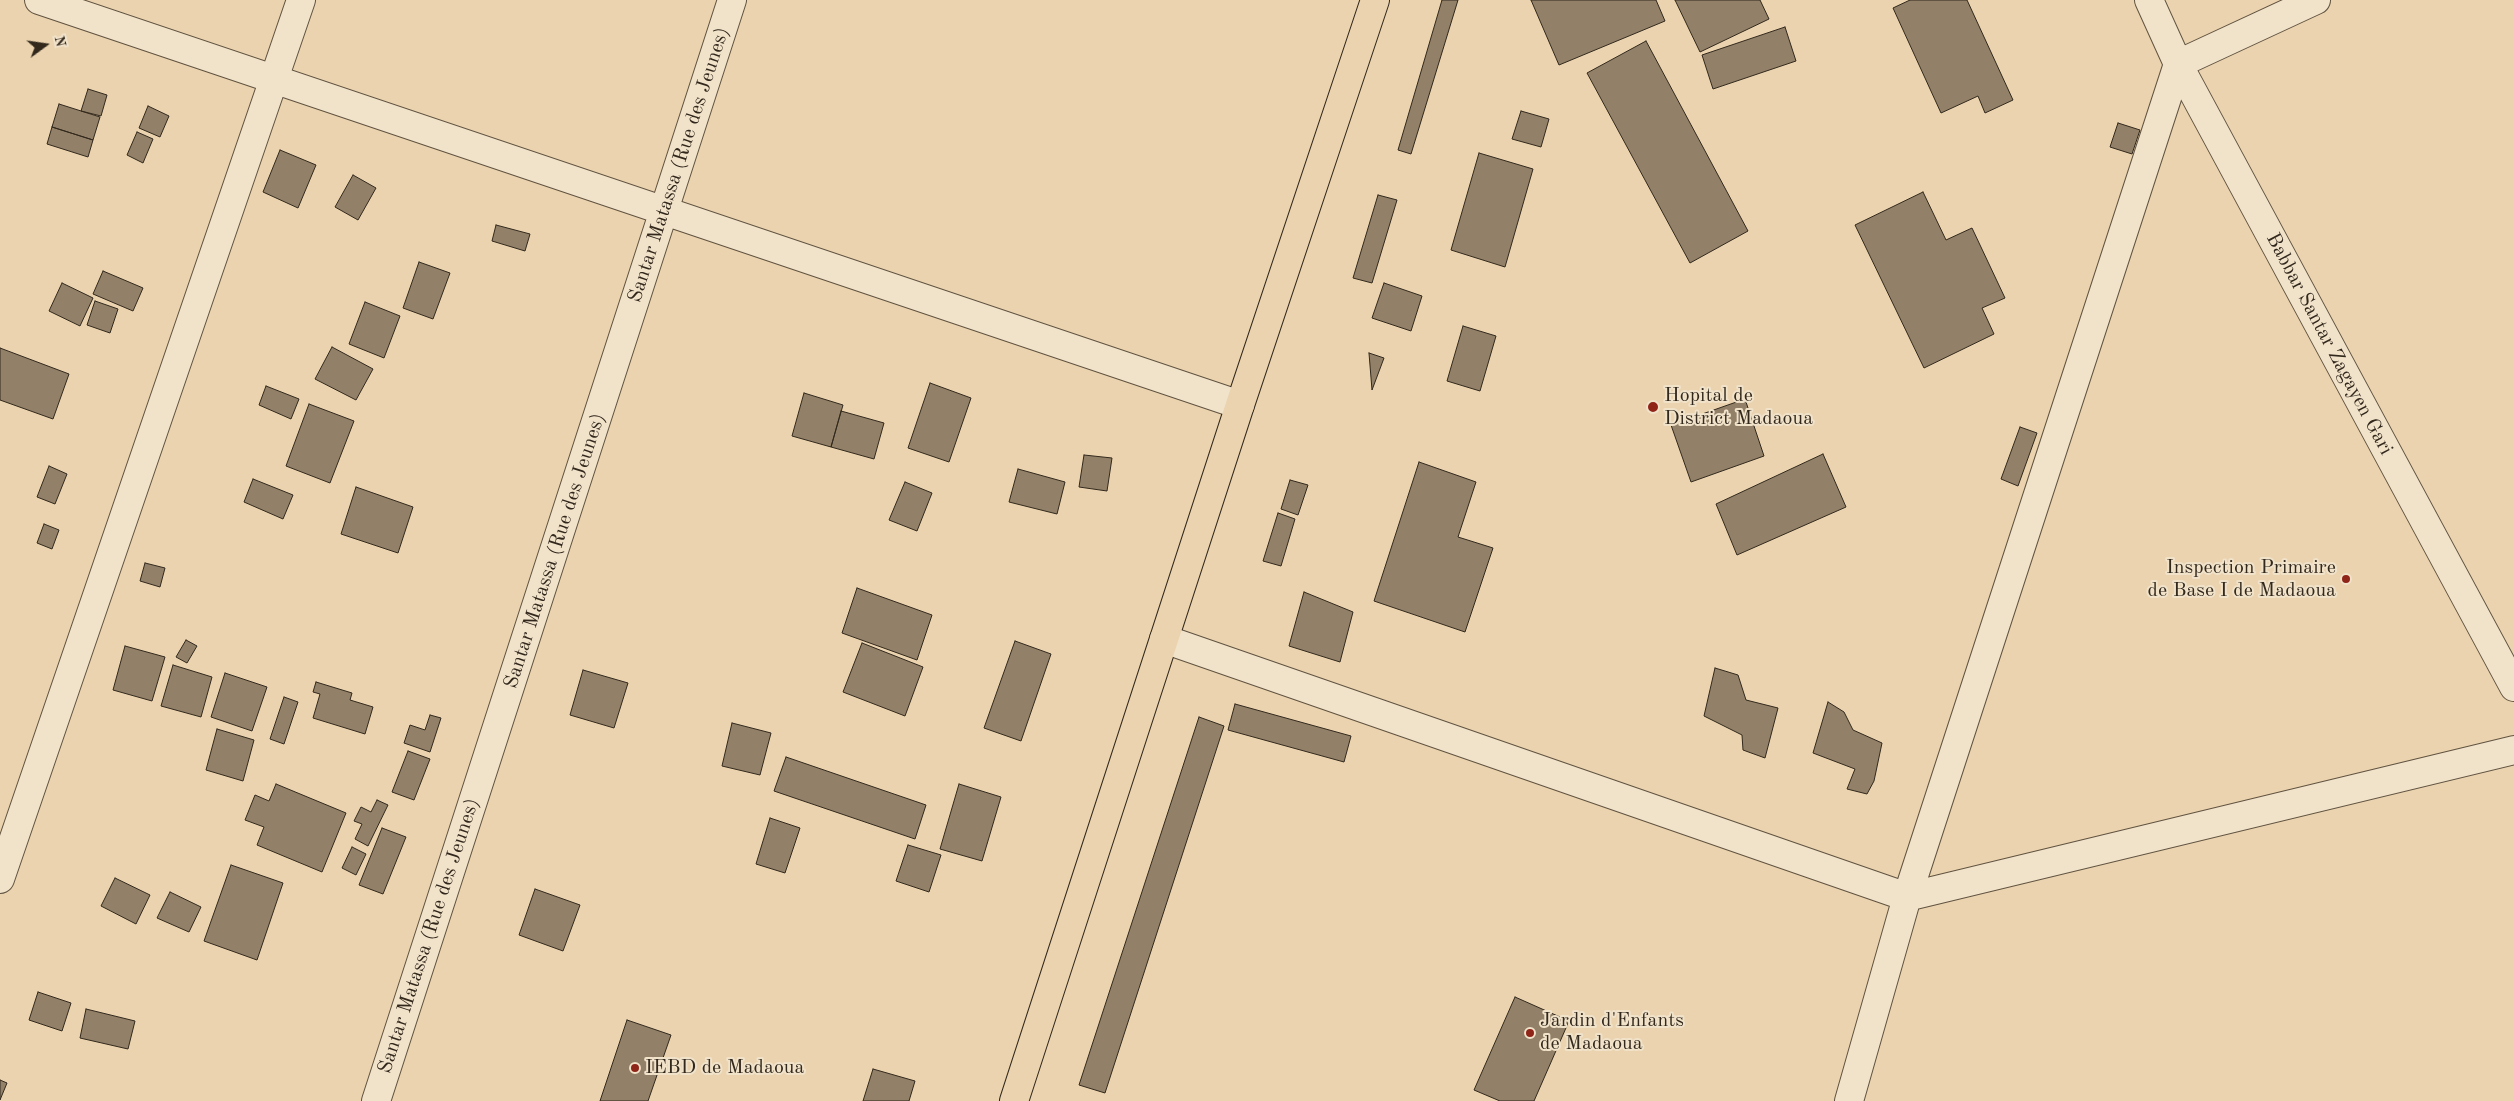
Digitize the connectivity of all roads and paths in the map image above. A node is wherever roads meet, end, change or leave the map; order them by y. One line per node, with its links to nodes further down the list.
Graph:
1 (39, 0): 8 (street)
2 (301, 0): 8 (street)
3 (732, 0): 9 (street, Santar Matassa (Rue des Jeunes))
4 (1374, 0): 10 (highway)
5 (2149, 0): 7 (street, Babbar Santar Zagayen Gari)
6 (2316, 0): 7 (street)
7 (2178, 64): 12 (street, Babbar Santar Zagayen Gari); 15 (street)
8 (275, 79): 9 (street); 14 (street)
9 (666, 210): 10 (street); 16 (street, Santar Matassa (Rue des Jeunes))
10 (1240, 404): 11 (highway)
11 (1164, 639): 15 (street); 17 (highway)
12 (2514, 687)
13 (2514, 750): 15 (street)
14 (0, 879)
15 (1907, 897): 18 (street)
16 (376, 1101)
17 (1014, 1101)
18 (1849, 1101)

